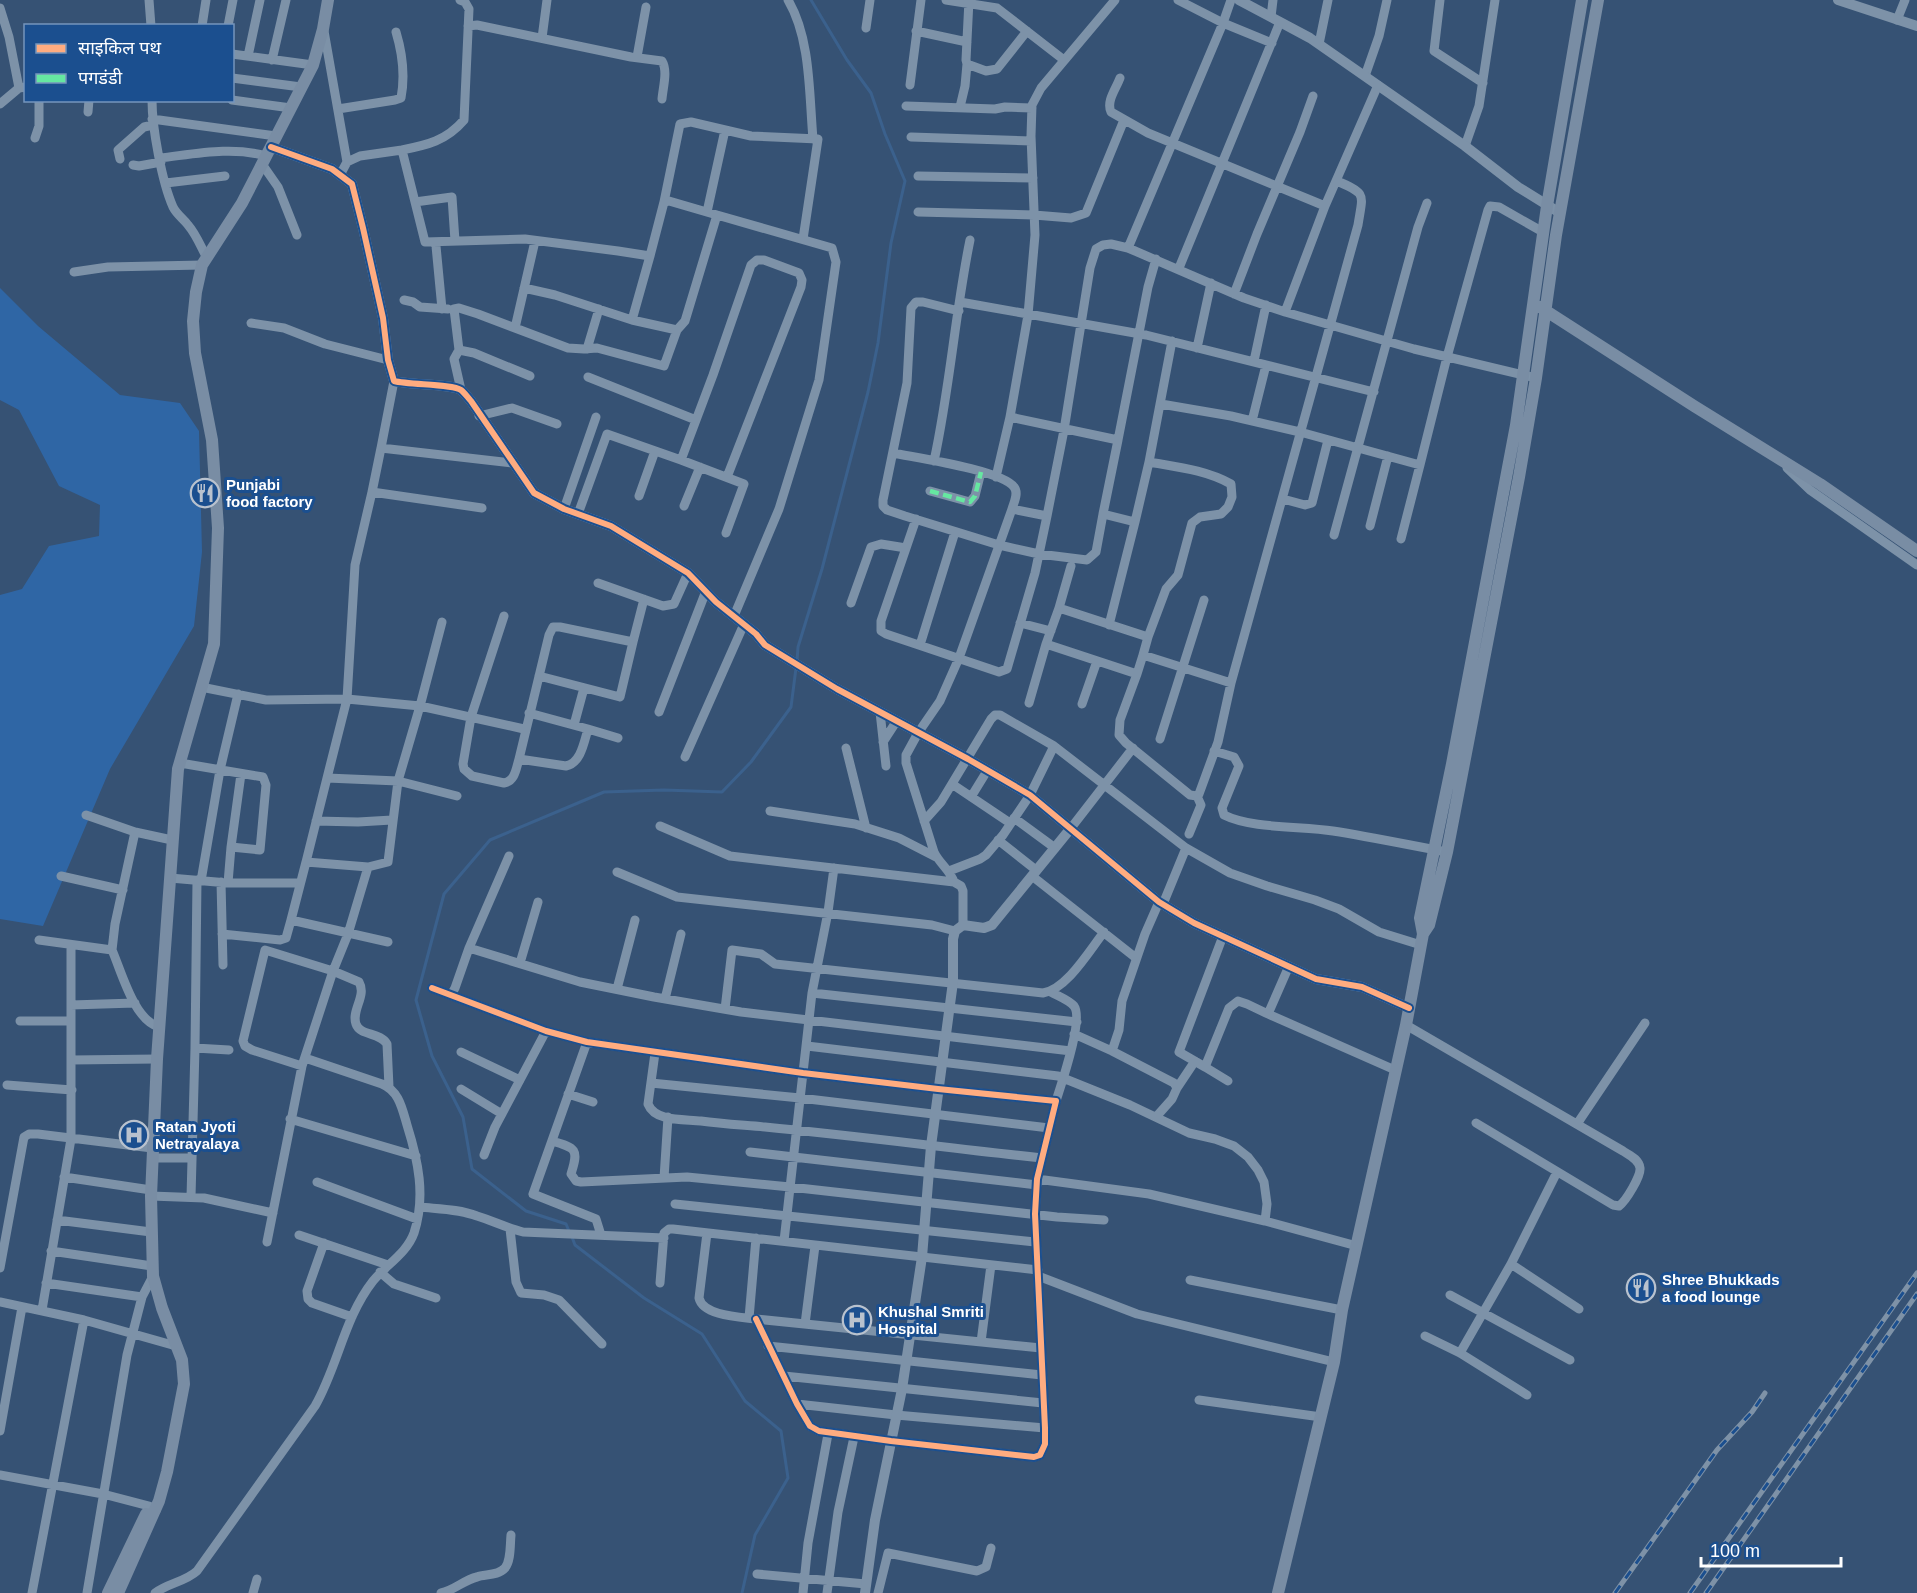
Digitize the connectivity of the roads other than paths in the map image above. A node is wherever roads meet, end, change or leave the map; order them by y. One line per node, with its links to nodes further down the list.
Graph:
1 (149, 0): 33 (street)
2 (206, 0): 34 (street)
3 (233, 0): 35 (street)
4 (260, 0): 48 (street)
5 (286, 0): 50 (street)
6 (328, 0): 39 (main road)
7 (460, 0): 36 (street)
8 (547, 0): 43 (street)
9 (788, 0): 80 (street)
10 (870, 0): 38 (street)
11 (921, 0): 40 (street)
12 (946, 0): 26 (street)
13 (1178, 0): 32 (street)
14 (1231, 0): 32 (street)
15 (1239, 0): 30 (street)
16 (1273, 0): 30 (street)
17 (1328, 0): 46 (street)
18 (1387, 0): 54 (street)
19 (1440, 0): 57 (street)
20 (1495, 0): 57 (street)
21 (1582, 0): 102 (main road)
22 (1598, 0): 105 (main road)
23 (1838, 0): 31 (street)
24 (1905, 0): 31 (street)
25 (1111, 1): 51 (street)
26 (969, 2): 27 (street); 44 (street)
27 (998, 4): 41 (street)
28 (646, 7): 49 (street)
29 (0, 8): 60 (street)
30 (1275, 19): 45 (street); 46 (street)
31 (1897, 20): 37 (street)
32 (1223, 23): 45 (street); 82 (street)
33 (151, 24)
34 (202, 24)
35 (228, 24)
36 (468, 26): 43 (street); 84 (street)
37 (1917, 26)
38 (866, 28)
39 (323, 29): 53 (main road); 73 (street)
40 (916, 31): 44 (street); 58 (street)
41 (1027, 31): 51 (street); 52 (street)
42 (396, 32): 73 (street)
43 (542, 38): 49 (street)
44 (967, 42): 52 (street)
45 (1272, 43): 89 (street)
46 (1319, 44): 54 (street)
47 (234, 54): 48 (street)
48 (248, 56): 50 (street)
49 (637, 57): 63 (street)
50 (273, 60): 53 (street)
51 (1064, 60): 72 (street)
52 (967, 64): 70 (street)
53 (313, 65): 61 (main road)
54 (1365, 76): 59 (street)
55 (234, 78): 61 (street)
56 (1120, 78): 75 (street)
57 (1483, 83): 83 (street)
58 (910, 85)
59 (1378, 85): 83 (street); 95 (street)
60 (22, 87): 68 (street)
61 (301, 87): 71 (main road)
62 (1313, 96): 97 (street)
63 (662, 99)
64 (234, 100): 71 (street)
65 (39, 102): 79 (street)
66 (89, 102): 74 (street)
67 (152, 102): 76 (street)
68 (0, 104)
69 (906, 106): 70 (street)
70 (960, 107): 72 (street)
71 (291, 108): 85 (main road)
72 (1032, 108): 81 (street)
73 (338, 109): 88 (street)
74 (88, 112)
75 (1124, 120): 82 (street); 106 (street)
76 (152, 122): 85 (street); 86 (street); 87 (street)
77 (725, 130): 80 (street); 99 (street); 103 (street)
78 (910, 137): 81 (street)
79 (35, 138)
80 (813, 139): 110 (street)
81 (1031, 141): 94 (street)
82 (1173, 143): 89 (street); 115 (street)
83 (1465, 146): 102 (street)
84 (402, 150): 88 (street); 98 (street)
85 (269, 151): 87 (street); 91 (street); 109 (street); 118 (main road)
86 (120, 159)
87 (161, 160): 90 (street); 96 (street)
88 (347, 162): 91 (street)
89 (1222, 164): 97 (street); 119 (street)
90 (133, 165)
91 (340, 175): 147 (street)
92 (225, 176): 96 (street)
93 (918, 176): 94 (street)
94 (1033, 178): 106 (street)
95 (1337, 181): 101 (street); 136 (street)
96 (166, 183): 118 (street)
97 (1276, 187): 101 (street); 123 (street)
98 (415, 202): 113 (street); 114 (street)
99 (664, 202): 103 (street); 116 (street)
100 (1427, 203): 142 (street)
101 (1325, 206): 132 (street)
102 (1547, 206): 105 (street); 108 (main road)
103 (707, 212): 107 (street)
104 (918, 212): 106 (street)
105 (1560, 213): 131 (main road)
106 (1034, 214): 133 (street)
107 (717, 215): 110 (street); 139 (street)
108 (1543, 232): 125 (main road); 146 (street)
109 (297, 234)
110 (802, 239): 217 (street)
111 (970, 240): 127 (street)
112 (535, 241): 114 (street); 116 (street); 122 (street)
113 (434, 242): 114 (street); 128 (street)
114 (455, 242)
115 (1128, 248): 117 (street); 137 (street)
116 (650, 256): 134 (street)
117 (1156, 259): 119 (street); 140 (street)
118 (205, 261): 120 (street); 234 (main road)
119 (1179, 268): 121 (street)
120 (74, 272)
121 (1211, 283): 123 (street); 143 (street)
122 (524, 288): 130 (street); 138 (street)
123 (1234, 294): 126 (street)
124 (404, 300): 128 (street)
125 (1534, 303): 131 (main road); 153 (main road)
126 (1266, 305): 132 (street); 148 (street)
127 (959, 307): 133 (street); 171 (street); 175 (street)
128 (442, 309): 129 (street)
129 (454, 309): 138 (street); 145 (street)
130 (599, 309): 134 (street); 144 (street)
131 (1545, 310): 153 (main road); 173 (main road)
132 (1285, 312): 136 (street)
133 (1028, 315): 137 (street); 160 (street)
134 (632, 320): 139 (street)
135 (251, 323): 147 (street)
136 (1330, 324): 142 (street); 152 (street)
137 (1080, 325): 140 (street); 164 (street)
138 (515, 328): 144 (street)
139 (677, 330): 144 (street)
140 (1140, 334): 141 (street); 166 (street)
141 (1172, 341): 143 (street); 157 (street)
142 (1387, 341): 146 (street); 156 (street)
143 (1197, 348): 148 (street)
144 (587, 349)
145 (459, 350): 150 (street); 155 (street)
146 (1447, 357): 153 (street); 178 (street)
147 (388, 360): 154 (street)
148 (1254, 362): 149 (street)
149 (1266, 365): 152 (street); 162 (street)
150 (530, 376)
151 (588, 377): 161 (street)
152 (1317, 377): 156 (street); 165 (street)
153 (1530, 377): 289 (main road)
154 (394, 381): 155 (street); 168 (street)
155 (461, 390): 158 (street)
156 (1374, 392): 169 (street)
157 (1161, 404): 162 (street); 176 (street)
158 (479, 416): 163 (street); 177 (street)
159 (596, 417): 183 (street)
160 (1010, 417): 164 (street); 182 (street)
161 (696, 420): 174 (street); 181 (street)
162 (1252, 421): 165 (street)
163 (557, 424)
164 (1064, 430): 166 (street); 195 (street)
165 (1300, 432): 167 (street); 188 (street)
166 (1118, 440): 194 (street)
167 (1328, 440): 169 (street); 188 (street)
168 (381, 448): 177 (street); 186 (street)
169 (1358, 448): 172 (street); 201 (street)
170 (655, 451): 174 (street); 184 (street); 187 (street)
171 (893, 453): 175 (street); 196 (street)
172 (1388, 456): 178 (street); 198 (street)
173 (1776, 458): 205 (main road); 207 (street)
174 (681, 460): 179 (street)
175 (934, 461): 180 (street)
176 (1149, 462): 197 (street); 223 (street)
177 (512, 463): 191 (street)
178 (1420, 465): 202 (street)
179 (700, 467): 181 (street); 189 (street)
180 (981, 472): 182 (street); 185 (street)
181 (727, 477): 200 (street)
182 (996, 477): 192 (street)
183 (572, 486): 184 (street); 191 (street)
184 (586, 491): 193 (street)
185 (930, 491)
186 (372, 492): 190 (street); 237 (street)
187 (639, 496)
188 (1283, 499): 233 (street)
189 (684, 506)
190 (482, 508)
191 (564, 509): 193 (street)
192 (1012, 509): 195 (street); 203 (street)
193 (578, 514): 209 (street)
194 (1103, 514): 197 (street); 206 (street)
195 (1047, 516): 206 (street)
196 (916, 519): 199 (street); 204 (street)
197 (1135, 522): 220 (street)
198 (1370, 526)
199 (955, 531): 203 (street); 226 (street)
200 (726, 533)
201 (1334, 535)
202 (1401, 539)
203 (999, 545): 206 (street); 228 (street)
204 (906, 548): 214 (street); 226 (street)
205 (1917, 551)
206 (1039, 554): 219 (street)
207 (1917, 565)
208 (1071, 566): 215 (street)
209 (688, 573): 211 (street); 212 (street)
210 (598, 583): 212 (street)
211 (706, 591): 217 (street); 241 (street)
212 (644, 599): 224 (street)
213 (1204, 600): 230 (street)
214 (851, 603)
215 (1059, 608): 220 (street); 222 (street)
216 (504, 616): 244 (street)
217 (734, 616): 221 (street)
218 (442, 622): 240 (street)
219 (1020, 623): 222 (street); 228 (street)
220 (1108, 625): 223 (street)
221 (747, 626): 242 (street); 257 (street)
222 (1051, 631): 225 (street)
223 (1148, 638): 227 (street)
224 (633, 642): 232 (street); 235 (street)
225 (1046, 644): 229 (street); 238 (street)
226 (920, 645): 228 (street)
227 (1143, 655): 230 (street); 231 (street)
228 (959, 658): 249 (street)
229 (1097, 661): 231 (street); 239 (street)
230 (1182, 668): 233 (street); 251 (street)
231 (1137, 674): 255 (street)
232 (539, 676): 235 (street); 243 (street)
233 (1231, 683): 256 (street)
234 (201, 687): 236 (street); 260 (main road)
235 (584, 688): 246 (street)
236 (238, 694): 237 (street); 262 (street)
237 (347, 699): 240 (street); 265 (street)
238 (1029, 703)
239 (1082, 704)
240 (420, 706): 244 (street); 266 (street)
241 (659, 712)
242 (880, 712): 245 (street); 252 (street)
243 (530, 713): 246 (street); 247 (street)
244 (471, 717): 247 (street); 258 (street)
245 (896, 722): 249 (street); 252 (street)
246 (574, 725): 248 (street)
247 (524, 729): 258 (street)
248 (588, 729): 250 (street); 258 (street)
249 (918, 733): 259 (street); 277 (street)
250 (618, 738)
251 (1160, 739)
252 (883, 742): 261 (street)
253 (1054, 746): 259 (street); 268 (street); 269 (street)
254 (846, 748): 280 (street)
255 (1133, 748): 268 (street); 271 (street)
256 (1214, 751): 271 (street); 289 (street)
257 (686, 758)
258 (519, 759)
259 (968, 759): 263 (street); 267 (street)
260 (180, 763): 262 (street); 284 (main road)
261 (885, 765)
262 (220, 770): 264 (street); 300 (street)
263 (987, 771): 269 (street); 272 (street)
264 (241, 774): 286 (street); 286 (street)
265 (327, 778): 266 (street); 276 (street)
266 (398, 780): 270 (street); 275 (street)
267 (952, 784): 272 (street); 277 (street)
268 (1104, 785): 281 (street); 288 (street)
269 (1029, 795): 278 (street); 281 (street)
270 (457, 796)
271 (1197, 796): 283 (street)
272 (971, 797): 278 (street)
273 (770, 811): 280 (street)
274 (86, 815): 282 (street)
275 (392, 820): 276 (street); 293 (street)
276 (316, 821): 292 (street)
277 (924, 821): 291 (street)
278 (1012, 821): 285 (street); 287 (street)
279 (660, 826): 294 (street)
280 (866, 828): 291 (street)
281 (1071, 828): 287 (street); 306 (street)
282 (135, 832): 284 (street); 304 (street)
283 (1189, 834)
284 (172, 840): 299 (main road)
285 (998, 840): 295 (street); 297 (street)
286 (231, 847): 301 (street)
287 (1054, 848): 297 (street)
288 (1185, 848): 306 (street); 317 (street)
289 (1441, 851): 317 (main road)
290 (509, 856): 321 (street)
291 (936, 857): 295 (street)
292 (306, 862): 293 (street); 303 (street)
293 (368, 867): 313 (street)
294 (834, 868): 302 (street); 307 (street)
295 (948, 871): 302 (street)
296 (617, 872): 307 (street)
297 (1034, 873): 310 (street); 311 (street)
298 (61, 876): 304 (street)
299 (170, 878): 300 (street); 349 (main road)
300 (199, 880): 301 (street); 355 (street)
301 (224, 882): 303 (street); 312 (street)
302 (954, 882): 310 (street)
303 (300, 883): 308 (street)
304 (123, 890): 322 (street)
305 (538, 902): 325 (street)
306 (1161, 903): 315 (street); 324 (street)
307 (828, 912): 310 (street); 328 (street)
308 (291, 920): 313 (street); 316 (street)
309 (636, 920): 332 (street)
310 (959, 928): 330 (street)
311 (1104, 932): 324 (street); 333 (street)
312 (222, 933): 316 (street); 326 (street)
313 (348, 934): 319 (street); 329 (street)
314 (681, 934): 336 (street)
315 (1223, 936): 327 (street); 364 (street)
316 (267, 939): 323 (street)
317 (1422, 939): 340 (main road)
318 (39, 940): 320 (street)
319 (388, 942)
320 (70, 946): 322 (street); 338 (street)
321 (469, 948): 325 (street); 335 (street)
322 (112, 950): 337 (street)
323 (265, 950): 329 (street); 365 (street)
324 (1136, 958): 358 (street)
325 (520, 963): 332 (street)
326 (223, 965)
327 (1289, 966): 340 (street); 342 (street)
328 (818, 968): 330 (street); 334 (street); 341 (street)
329 (333, 971): 365 (street); 374 (street)
330 (953, 982): 333 (street); 339 (street)
331 (432, 988): 335 (street)
332 (617, 989): 336 (street)
333 (1051, 992): 346 (street)
334 (812, 993): 339 (street); 343 (street)
335 (451, 994): 350 (street)
336 (665, 999): 341 (street)
337 (135, 1003): 338 (street); 349 (street)
338 (71, 1005): 345 (street)
339 (950, 1008): 346 (street); 352 (street)
340 (1409, 1008): 348 (main road)
341 (725, 1009): 343 (street)
342 (1268, 1014): 366 (street); 367 (street)
343 (810, 1020): 352 (street); 354 (street)
344 (20, 1021): 345 (street)
345 (71, 1021): 362 (street)
346 (1077, 1022): 351 (street)
347 (1645, 1023): 389 (street)
348 (1407, 1025): 367 (main road); 389 (street)
349 (159, 1027): 361 (main road)
350 (546, 1031): 353 (street); 370 (street)
351 (1074, 1035): 357 (street); 358 (street)
352 (946, 1036): 357 (street); 363 (street)
353 (587, 1042): 360 (street); 379 (street)
354 (807, 1046): 363 (street); 368 (street)
355 (195, 1048): 356 (street); 400 (street)
356 (229, 1050)
357 (1071, 1051): 369 (street)
358 (1112, 1051): 375 (street)
359 (461, 1052): 370 (street)
360 (655, 1053): 368 (street); 372 (street)
361 (157, 1059): 362 (street); 396 (main road)
362 (71, 1060): 378 (street)
363 (943, 1061): 369 (street); 377 (street)
364 (1195, 1061): 366 (street); 375 (street)
365 (304, 1062): 374 (street); 387 (street)
366 (1206, 1067): 371 (street)
367 (1395, 1070): 434 (main road)
368 (803, 1073): 377 (street); 380 (street)
369 (1063, 1078): 381 (street); 385 (street)
370 (520, 1080): 383 (street)
371 (1228, 1081)
372 (651, 1083): 380 (street); 386 (street)
373 (7, 1085): 378 (street)
374 (389, 1086): 398 (street)
375 (1177, 1088): 385 (street)
376 (461, 1089): 383 (street)
377 (938, 1089): 381 (street); 384 (street)
378 (72, 1090): 392 (street)
379 (568, 1094): 382 (street); 393 (street)
380 (800, 1098): 384 (street); 391 (street)
381 (1056, 1101): 390 (street)
382 (593, 1102)
383 (502, 1114): 397 (street)
384 (935, 1115): 390 (street); 394 (street)
385 (1156, 1117): 420 (street)
386 (668, 1118): 391 (street); 405 (street)
387 (290, 1119): 398 (street); 414 (street)
388 (1476, 1123): 402 (street)
389 (1577, 1124): 402 (street)
390 (1049, 1128): 401 (street)
391 (796, 1130): 394 (street); 399 (street)
392 (71, 1139): 396 (street); 404 (street); 440 (street)
393 (552, 1141): 405 (street); 426 (street)
394 (931, 1146): 401 (street); 403 (street)
395 (750, 1152): 399 (street)
396 (152, 1153): 400 (street); 409 (main road)
397 (484, 1155)
398 (417, 1156): 413 (street)
399 (793, 1157): 403 (street); 408 (street)
400 (192, 1158): 410 (street)
401 (1042, 1158): 407 (street)
402 (1557, 1172): 437 (street)
403 (928, 1173): 407 (street); 411 (street)
404 (64, 1177): 409 (street); 418 (street)
405 (664, 1178): 408 (street)
406 (317, 1182): 417 (street)
407 (1037, 1182): 415 (street); 420 (street)
408 (790, 1187): 411 (street); 416 (street)
409 (151, 1193): 410 (street); 423 (main road)
410 (191, 1197): 414 (street)
411 (925, 1202): 415 (street); 422 (street)
412 (675, 1204): 416 (street)
413 (420, 1207): 417 (street); 421 (street)
414 (273, 1213): 430 (street)
415 (1035, 1214): 419 (street); 431 (street)
416 (787, 1215): 422 (street); 429 (street)
417 (417, 1219): 438 (street)
418 (57, 1220): 423 (street); 435 (street)
419 (1104, 1220)
420 (1265, 1221): 434 (street)
421 (510, 1229): 426 (street); 464 (street)
422 (924, 1229): 431 (street); 436 (street)
423 (151, 1232): 441 (main road)
424 (707, 1233): 427 (street); 428 (street); 457 (street)
425 (299, 1235): 432 (street)
426 (601, 1235): 427 (street)
427 (664, 1238): 446 (street)
428 (756, 1238): 429 (street); 457 (street)
429 (784, 1241): 433 (street)
430 (267, 1242)
431 (1035, 1242): 443 (street)
432 (324, 1243): 438 (street); 456 (street)
433 (814, 1246): 436 (street); 459 (street)
434 (1357, 1246): 454 (main road)
435 (51, 1251): 441 (street); 445 (street)
436 (922, 1257): 439 (street); 461 (street)
437 (1511, 1264): 452 (street); 455 (street)
438 (388, 1265): 442 (street)
439 (991, 1265): 443 (street); 463 (street)
440 (0, 1268)
441 (152, 1271): 448 (street); 465 (main road)
442 (380, 1272): 449 (street); 456 (street)
443 (1038, 1273): 467 (street); 471 (street)
444 (1190, 1280): 454 (street)
445 (46, 1283): 448 (street); 453 (street)
446 (660, 1283)
447 (1450, 1295): 455 (street)
448 (142, 1298): 460 (street)
449 (436, 1298)
450 (0, 1302): 451 (street)
451 (22, 1307): 453 (street); 482 (street)
452 (1579, 1309)
453 (42, 1310): 458 (street)
454 (1342, 1310): 471 (main road)
455 (1482, 1314): 468 (street); 469 (street)
456 (352, 1317): 502 (street)
457 (753, 1319): 459 (street); 466 (street)
458 (84, 1320): 460 (street); 487 (street)
459 (805, 1324): 461 (street)
460 (133, 1334): 465 (street); 488 (street)
461 (910, 1335): 463 (street); 470 (street)
462 (1425, 1336): 468 (street)
463 (981, 1342): 467 (street)
464 (602, 1344)
465 (176, 1346): 489 (main road)
466 (768, 1346): 470 (street); 473 (street)
467 (1041, 1348): 472 (street)
468 (1460, 1353): 475 (street)
469 (1570, 1359)
470 (906, 1362): 472 (street); 474 (street)
471 (1334, 1362): 480 (main road)
472 (1042, 1375): 477 (street)
473 (784, 1376): 474 (street); 478 (street)
474 (902, 1389): 477 (street); 479 (street)
475 (1527, 1395)
476 (1199, 1400): 480 (street)
477 (1042, 1403): 481 (street)
478 (797, 1404): 479 (street); 483 (street)
479 (896, 1415): 481 (street); 485 (street)
480 (1321, 1417): 507 (main road)
481 (1045, 1428): 485 (street)
482 (0, 1431)
483 (828, 1434): 484 (street); 493 (street)
484 (854, 1437): 485 (street); 495 (street)
485 (891, 1442): 496 (street)
486 (0, 1475): 487 (street)
487 (53, 1485): 488 (street); 498 (street)
488 (104, 1494): 489 (street); 499 (street)
489 (152, 1508): 500 (main road); 501 (main road)
490 (511, 1535): 497 (street)
491 (991, 1548): 506 (street)
492 (757, 1574): 493 (street)
493 (804, 1578): 495 (street); 504 (street)
494 (257, 1579): 503 (street)
495 (828, 1581): 496 (street); 505 (street)
496 (866, 1588)
497 (448, 1592)
498 (32, 1593)
499 (87, 1593)
500 (108, 1593)
501 (118, 1593)
502 (155, 1593)
503 (253, 1593)
504 (803, 1593)
505 (827, 1593)
506 (878, 1593)
507 (1278, 1593)

